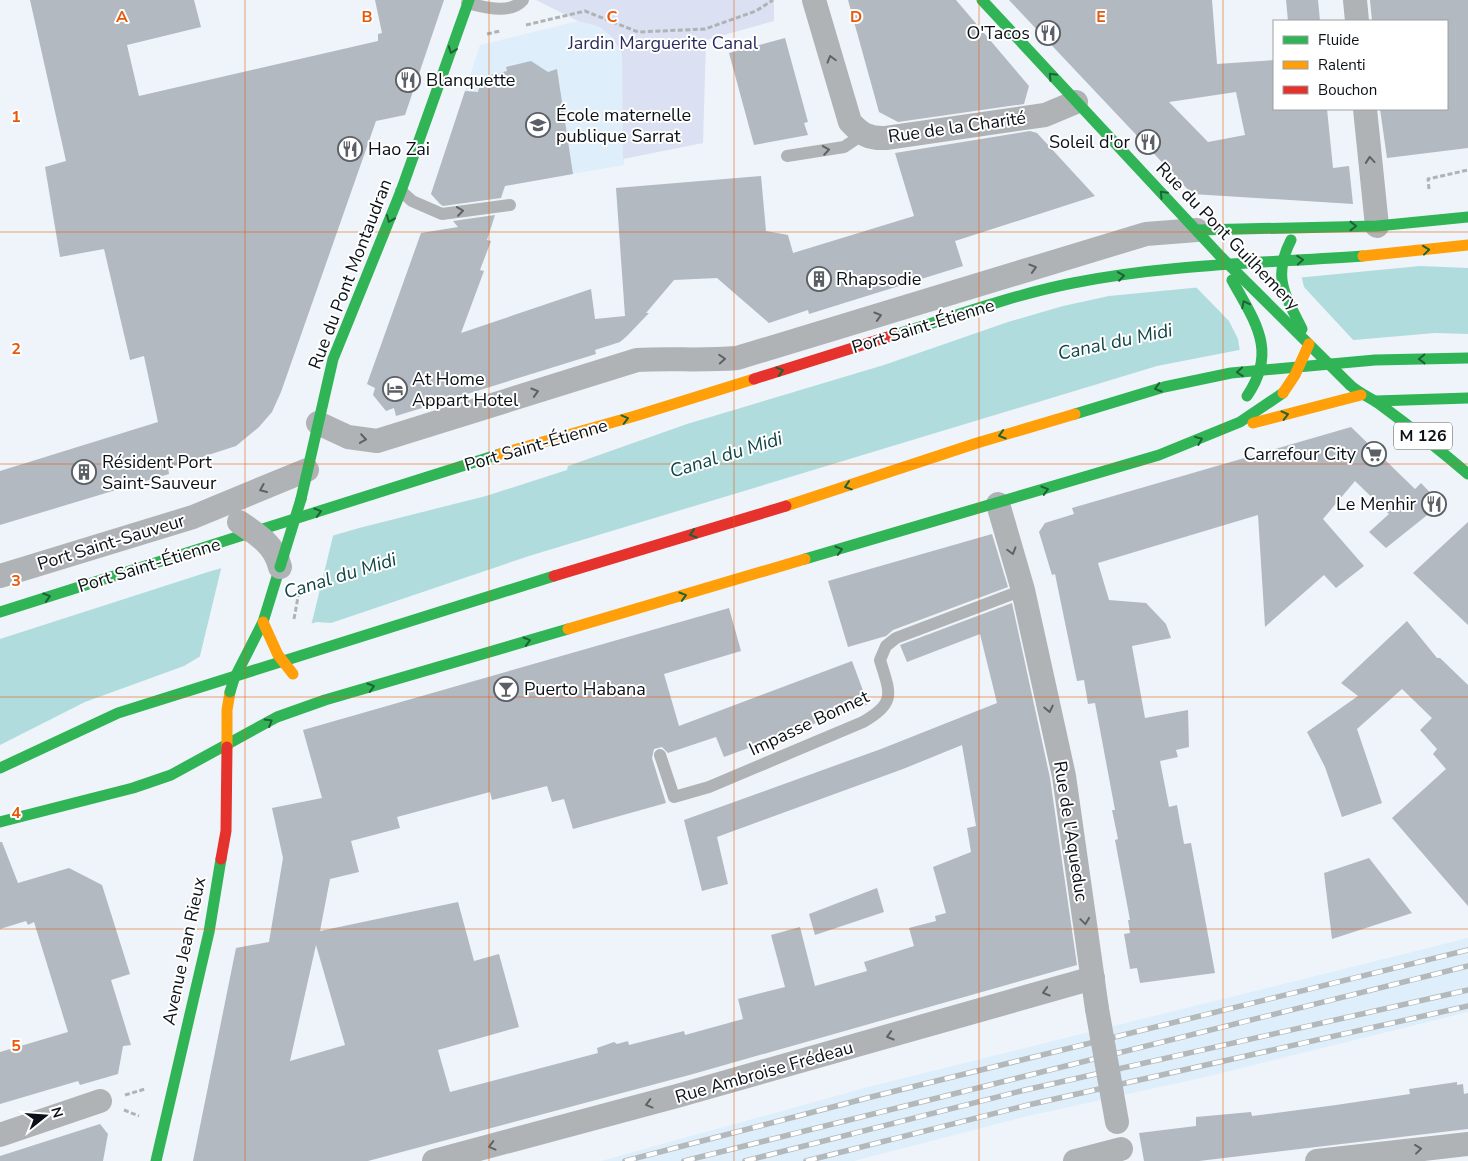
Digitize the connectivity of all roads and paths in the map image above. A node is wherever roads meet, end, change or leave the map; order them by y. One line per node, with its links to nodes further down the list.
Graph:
1 (523, 0): 6 (lane)
2 (773, 0): 8 (path)
3 (814, 0): 13 (street, Rue de la Charité, one-way to 3)
4 (982, 0): 11 (main road, Rue du Pont Guilhemery, one-way to 4)
5 (1355, 0): 7 (street)
6 (468, 2): 17 (main road, Rue du Pont Montaudran, one-way to 17)
7 (1357, 20)
8 (520, 26)
9 (502, 30): 10 (path)
10 (484, 35)
11 (1076, 102): 13 (street, Rue de la Charité); 22 (main road, Rue du Pont Guilhemery, one-way to 11)
12 (1365, 110): 21 (street, one-way to 12)
13 (862, 135): 14 (lane, one-way to 13)
14 (787, 156)
15 (1468, 170): 16 (path)
16 (1429, 189)
17 (401, 191): 18 (lane, one-way to 18); 30 (main road, Rue du Pont Montaudran, one-way to 30)
18 (510, 205)
19 (1468, 217): 21 (main road)
20 (1305, 226): 21 (main road, one-way to 21); 22 (main road); 25 (main road, bridge)
21 (1377, 226)
22 (1197, 230): 24 (main road, Rue du Pont Guilhemery); 30 (street, Port Saint-Étienne, one-way to 22)
23 (1468, 246): 39 (main road, Port Saint-Étienne, one-way to 23)
24 (1222, 258): 25 (main road, Rue du Pont Guilhemery, bridge); 31 (main road, one-way to 24, bridge)
25 (1309, 344): 27 (main road, Rue du Pont Guilhemery, bridge); 31 (main road, bridge)
26 (1468, 358): 46 (main road, one-way to 46)
27 (1361, 395): 29 (main road, Rue du Pont Guilhemery); 31 (main road, one-way to 27)
28 (1468, 398): 29 (main road)
29 (1376, 401): 33 (main road, Rue du Pont Guilhemery / M 126)
30 (318, 422): 32 (main road, Rue du Pont Montaudran)
31 (1221, 431): 34 (main road, one-way to 31)
32 (308, 470): 35 (street, Port Saint-Sauveur, one-way to 35); 36 (main road, Rue du Pont Montaudran, bridge)
33 (1468, 474)
34 (998, 504): 38 (street, Rue de l'Aqueduc, one-way to 38); 43 (main road, one-way to 34)
35 (193, 516): 36 (street, Port Saint-Sauveur, bridge); 37 (street, Port Saint-Sauveur)
36 (280, 567): 40 (main road, Rue du Pont Montaudran)
37 (0, 576)
38 (1023, 590): 45 (lane, Impasse Bonnet); 48 (street, Rue de l'Aqueduc, one-way to 48)
39 (0, 612)
40 (263, 622): 41 (main road, bridge); 44 (main road, Rue du Pont Montaudran, bridge)
41 (297, 678)
42 (313, 691): 43 (main road)
43 (324, 700): 44 (main road, one-way to 43)
44 (226, 747): 47 (main road); 49 (main road, Avenue Jean Rieux)
45 (660, 755)
46 (0, 768)
47 (0, 822)
48 (1093, 978): 54 (street, Rue de l'Aqueduc, bridge); 56 (street, Rue Ambroise Frédeau, one-way to 56)
49 (173, 1082): 50 (path); 51 (main road, Avenue Jean Rieux)
50 (100, 1101): 51 (path); 52 (street)
51 (163, 1126): 55 (main road, Avenue Jean Rieux)
52 (0, 1135)
53 (1468, 1144): 58 (street, one-way to 53)
54 (1123, 1155): 57 (street)
55 (156, 1161)
56 (434, 1161)
57 (1074, 1161)
58 (1317, 1161)

